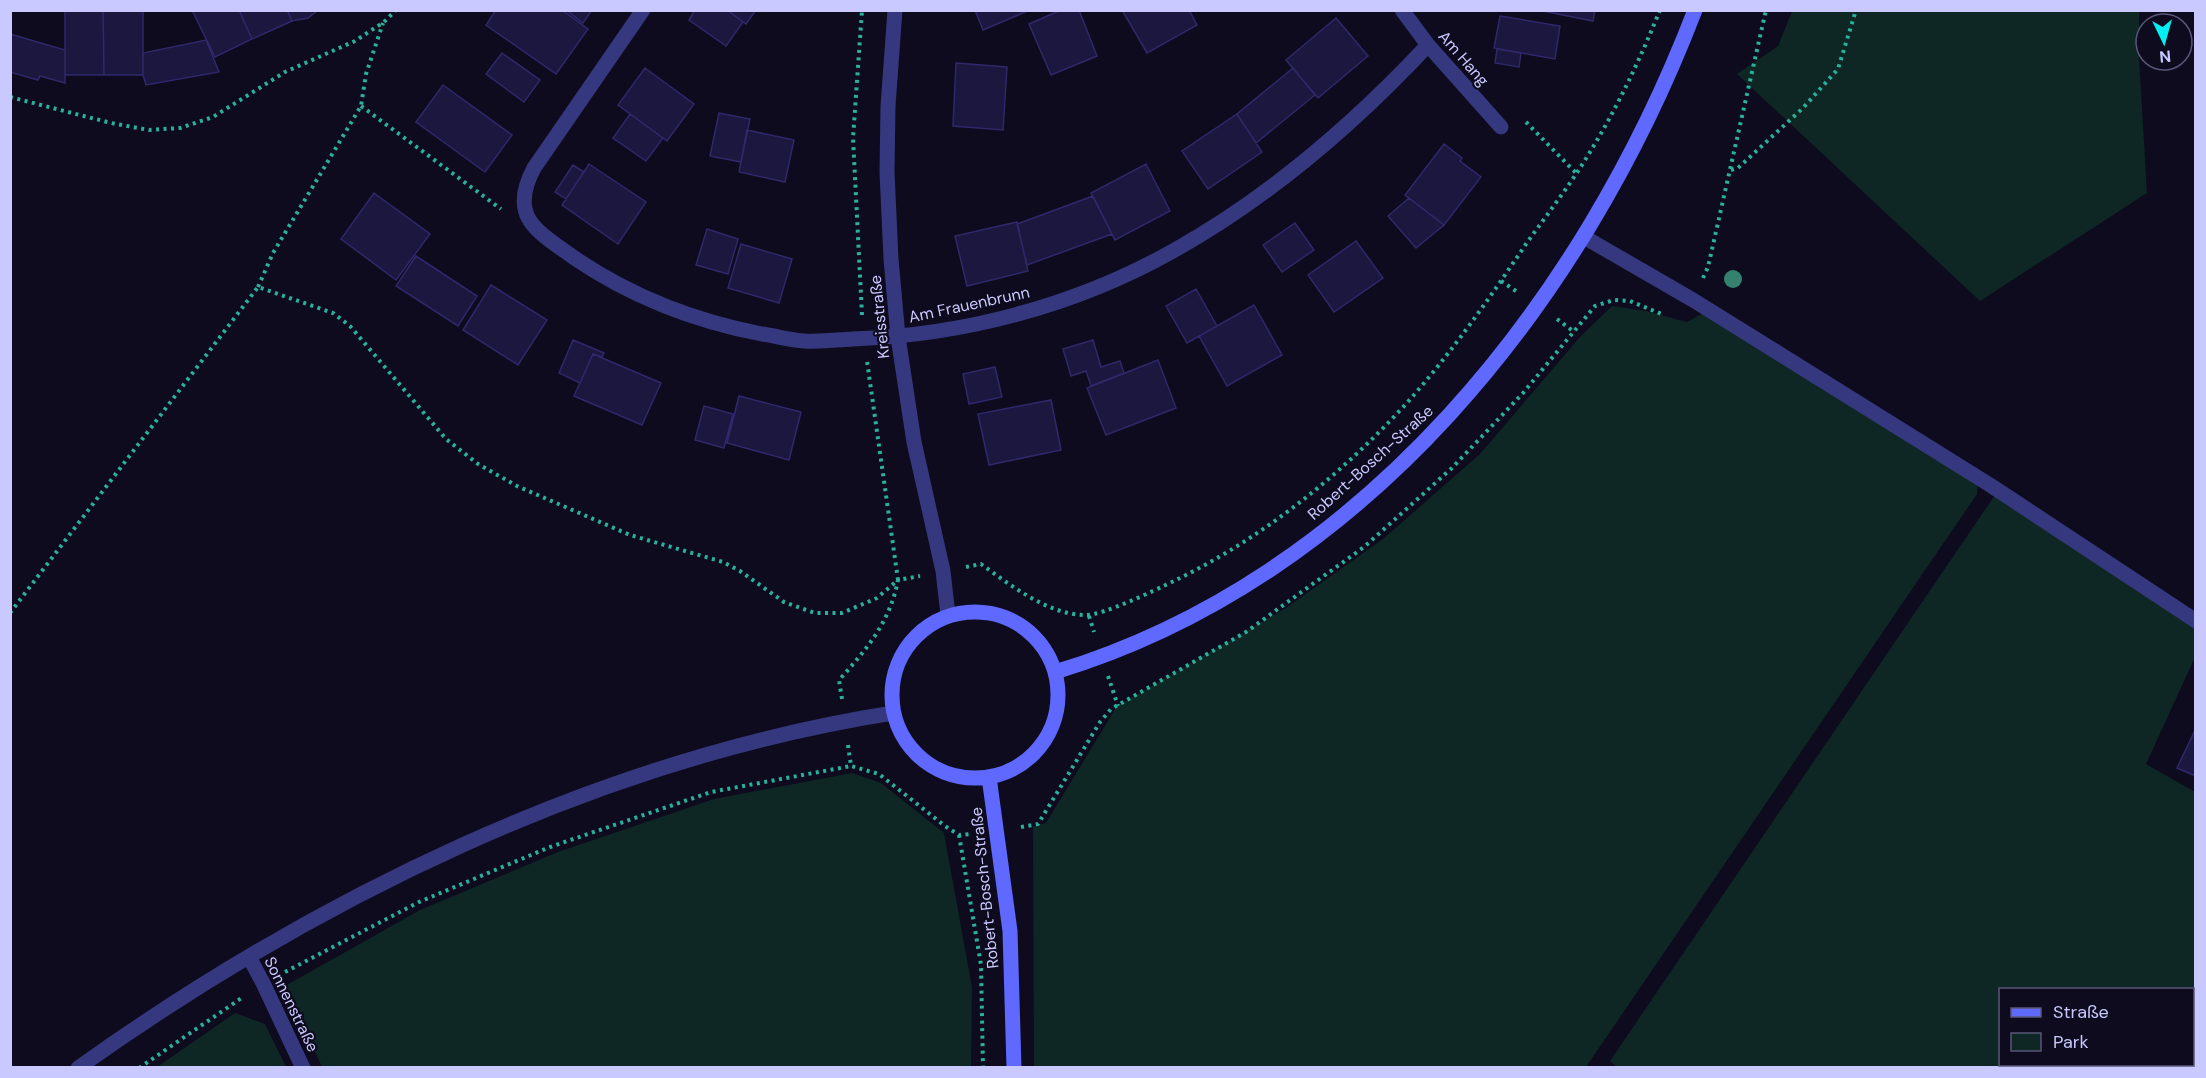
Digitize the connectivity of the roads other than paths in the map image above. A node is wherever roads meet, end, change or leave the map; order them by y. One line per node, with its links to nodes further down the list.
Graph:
1 (643, 10): 8 (street, Am Frauenbrunn)
2 (896, 10): 8 (street, Kreisstraße)
3 (1402, 10): 5 (street, Am Hang)
4 (1695, 10): 7 (main road, Robert-Bosch-Straße)
5 (1428, 45): 6 (street, Am Hang); 8 (street, Am Frauenbrunn)
6 (1501, 127)
7 (1584, 237): 10 (street); 11 (main road, Robert-Bosch-Straße)
8 (898, 337): 9 (street, Kreisstraße)
9 (948, 615): 11 (main road); 12 (main road)
10 (2196, 621)
11 (1055, 672): 13 (main road)
12 (893, 713): 13 (main road); 14 (street)
13 (989, 777): 17 (main road, Robert-Bosch-Straße)
14 (249, 957): 15 (street); 16 (street, Sonnenstraße)
15 (78, 1068)
16 (303, 1068)
17 (1014, 1068)

